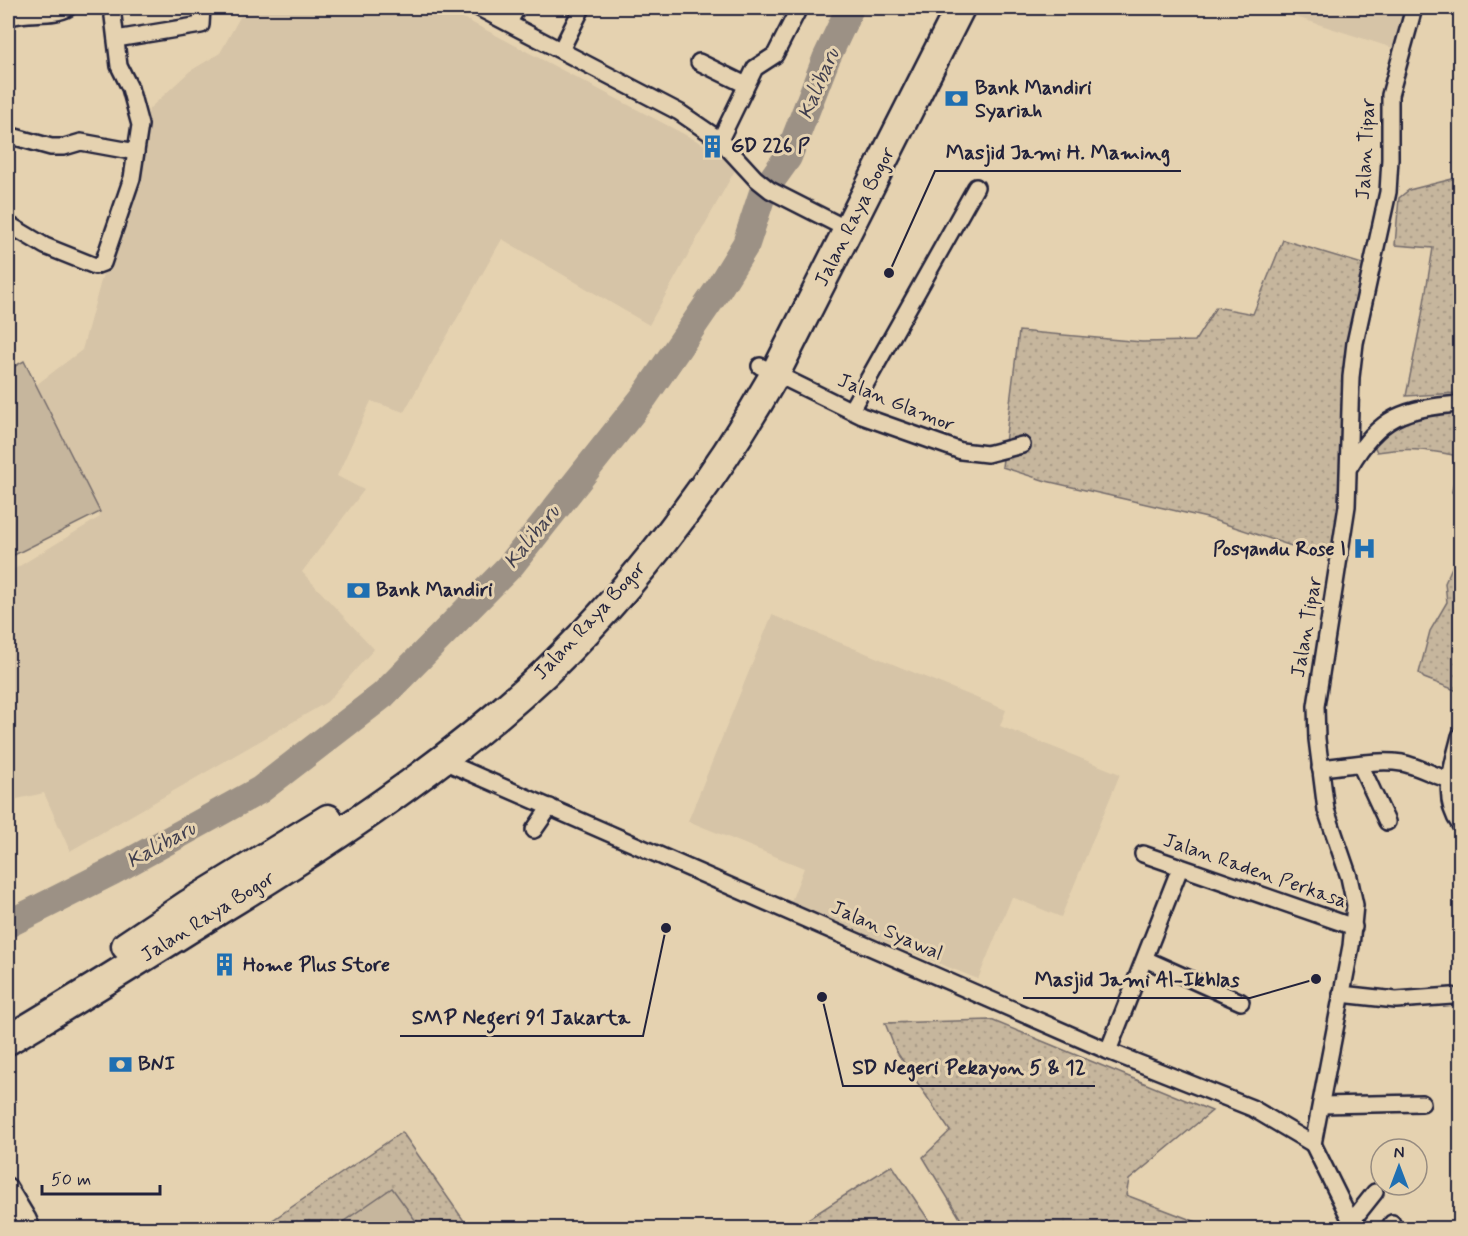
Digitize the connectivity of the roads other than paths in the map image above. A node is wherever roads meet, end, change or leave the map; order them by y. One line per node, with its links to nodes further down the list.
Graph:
1 (68, 8): 11 (street)
2 (112, 8): 13 (street)
3 (202, 8): 13 (street)
4 (479, 8): 12 (street)
5 (517, 8): 12 (street)
6 (582, 8): 14 (street)
7 (799, 8): 16 (street)
8 (941, 8): 21 (highway, Jalan Raya Bogor)
9 (960, 8): 23 (highway, Jalan Raya Bogor)
10 (1414, 8): 27 (street, Jalan Tipar)
11 (8, 18)
12 (509, 22): 14 (street)
13 (116, 39): 19 (street)
14 (561, 50): 18 (street)
15 (699, 62): 16 (street)
16 (746, 85): 18 (street)
17 (8, 135): 19 (street)
18 (720, 140): 21 (street)
19 (136, 152): 22 (street)
20 (976, 187): 25 (street)
21 (835, 223): 23 (highway, Jalan Raya Bogor)
22 (8, 224)
23 (768, 370): 25 (street, Jalan Glamor); 29 (highway, Jalan Raya Bogor); 44 (highway, Jalan Raya Bogor)
24 (1461, 404): 27 (street)
25 (851, 410): 26 (street, Jalan Glamor)
26 (1022, 445)
27 (1349, 468): 31 (street, Jalan Tipar)
28 (1461, 736): 32 (street)
29 (441, 760): 33 (street, Jalan Syawal); 45 (highway, Jalan Raya Bogor)
30 (1360, 764): 31 (street); 32 (street); 34 (street)
31 (1320, 768): 39 (street, Jalan Tipar)
32 (1454, 781): 35 (street)
33 (550, 807): 36 (street); 46 (street, Jalan Syawal)
34 (1387, 822)
35 (1461, 825)
36 (534, 830)
37 (1143, 854): 38 (street, Jalan Raden Perkasa)
38 (1179, 867): 39 (street, Jalan Raden Perkasa); 40 (street)
39 (1354, 927): 41 (street, Jalan Tipar)
40 (1145, 959): 43 (street); 46 (street)
41 (1341, 994): 42 (street); 48 (street, Jalan Tipar)
42 (1452, 996)
43 (1241, 1002)
44 (8, 1021)
45 (8, 1040)
46 (1108, 1051): 49 (street, Jalan Syawal)
47 (1422, 1103): 48 (street)
48 (1321, 1105): 49 (street, Jalan Tipar)
49 (1313, 1144): 53 (street)
50 (8, 1186): 55 (street)
51 (1372, 1197): 53 (street)
52 (8, 1213): 54 (street)
53 (1356, 1225)
54 (21, 1228)
55 (32, 1228)

